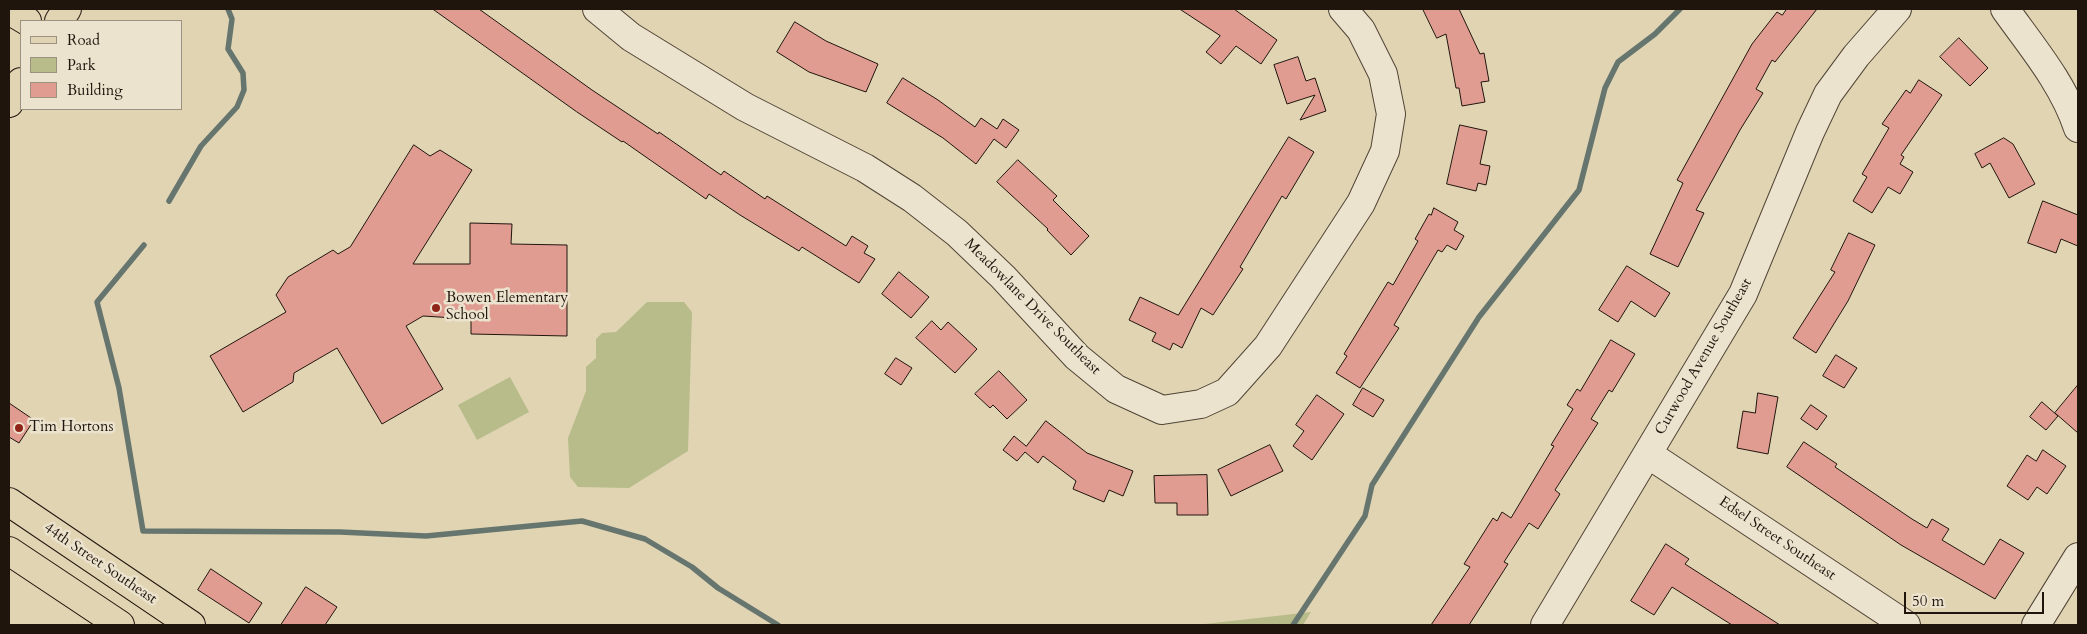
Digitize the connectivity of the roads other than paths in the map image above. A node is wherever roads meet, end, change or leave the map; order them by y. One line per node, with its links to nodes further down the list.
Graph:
1 (66, 9): 6 (main road)
2 (597, 9): 3 (street, Meadowlane Drive Southeast)
3 (1343, 9)
4 (1897, 9): 8 (street, Curwood Avenue Southeast)
5 (2005, 9): 7 (street)
6 (60, 20)
7 (2078, 128)
8 (1648, 454): 14 (street, Curwood Avenue Southeast); 15 (street, Edsel Street Southeast)
9 (9, 502): 13 (main road, 44th Street Southeast)
10 (9, 550): 12 (main road)
11 (2078, 557): 16 (street)
12 (120, 625)
13 (188, 625)
14 (1545, 625)
15 (1906, 625)
16 (2036, 625)

